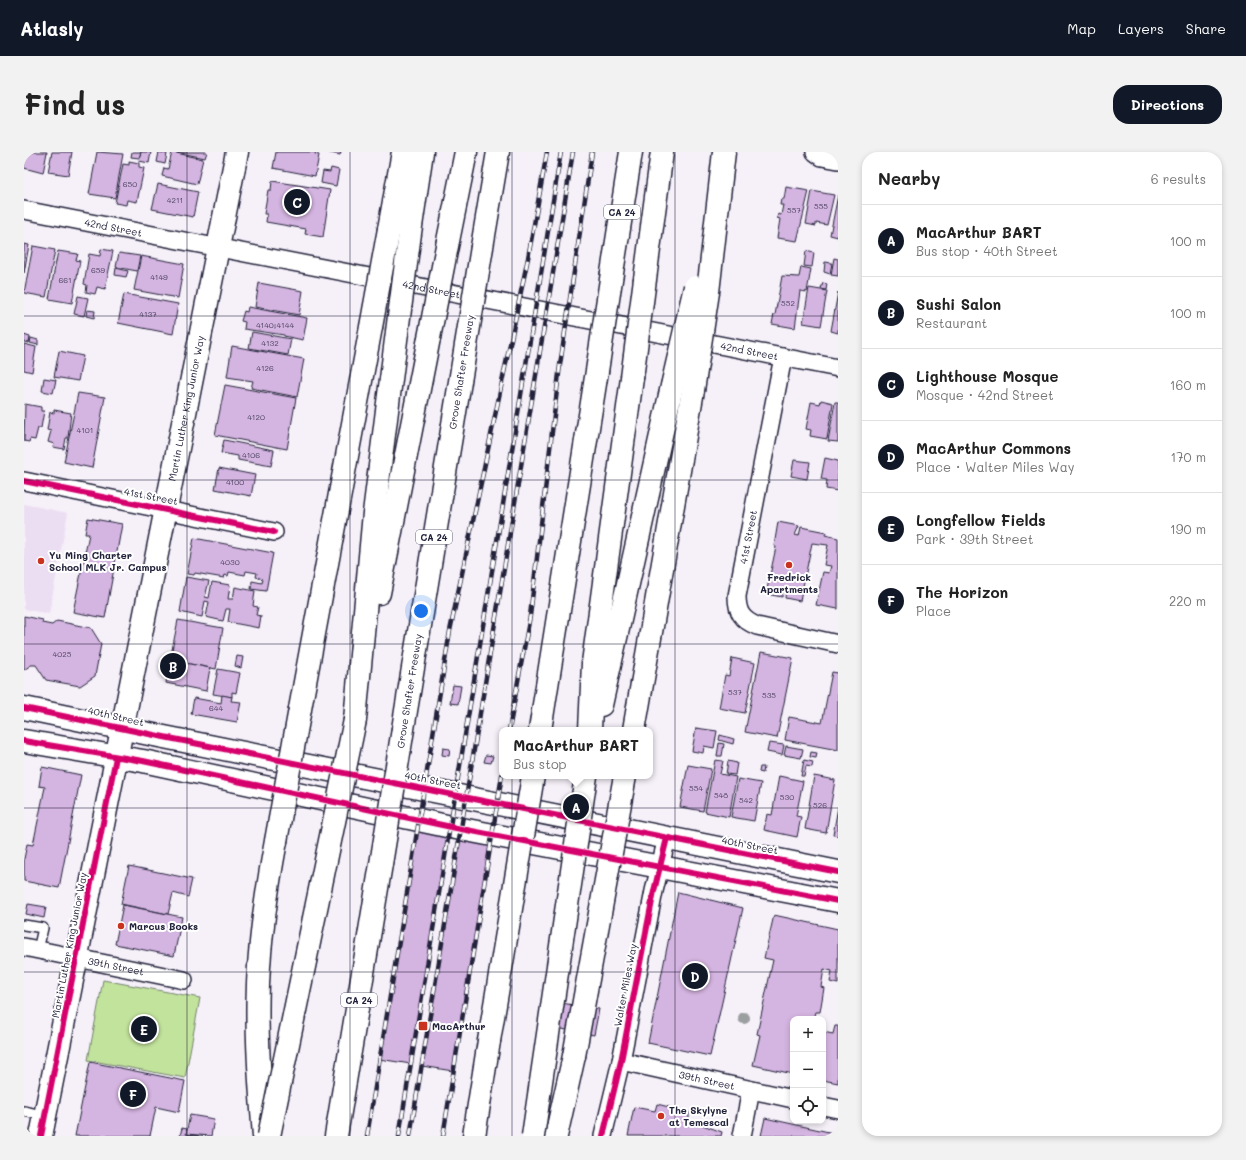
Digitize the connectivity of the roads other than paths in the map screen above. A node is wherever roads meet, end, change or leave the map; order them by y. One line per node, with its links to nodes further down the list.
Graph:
1 (237, 152): 12 (main road, Martin Luther King Junior Way)
2 (403, 152): 47 (main road, bridge)
3 (422, 152): 21 (main road, bridge)
4 (466, 152): 21 (main road, bridge)
5 (498, 152): 49 (main road, Grove Shafter Freeway / CA 24, bridge)
6 (631, 152): 22 (main road, CA 24, bridge)
7 (662, 152): 23 (main road, bridge)
8 (816, 152): 10 (street)
9 (724, 157): 13 (main road)
10 (838, 160)
11 (24, 210): 12 (street, 42nd Street)
12 (218, 249): 14 (street, 42nd Street); 17 (main road, Martin Luther King Junior Way)
13 (701, 289): 24 (main road, bridge); 25 (main road, bridge)
14 (784, 357): 15 (street, 42nd Street); 19 (street, 41st Street)
15 (838, 368)
16 (24, 481): 17 (street, 41st Street)
17 (166, 510): 18 (street, 41st Street); 26 (main road, Martin Luther King Junior Way)
18 (274, 532)
19 (838, 644)
20 (24, 708): 26 (main road, 40th Street)
21 (355, 720): 48 (main road, bridge)
22 (540, 727)
23 (590, 727)
24 (597, 727)
25 (635, 727)
26 (122, 728): 28 (main road, Martin Luther King Junior Way); 32 (main road, 40th Street)
27 (24, 741): 28 (main road)
28 (116, 757): 33 (main road); 38 (main road, Martin Luther King Junior Way)
29 (533, 779): 50 (main road, bridge)
30 (586, 779): 51 (main road, bridge)
31 (624, 779): 52 (main road, bridge)
32 (668, 838): 33 (street, Walter Miles Way); 34 (main road, 40th Street)
33 (660, 866): 35 (main road); 40 (street, Walter Miles Way)
34 (838, 872)
35 (838, 901)
36 (24, 924): 37 (lane)
37 (31, 949): 38 (street, 39th Street)
38 (76, 958): 39 (street, 39th Street); 46 (main road, Martin Luther King Junior Way)
39 (184, 980)
40 (620, 1061): 41 (street, 39th Street); 53 (street, Walter Miles Way)
41 (751, 1090): 42 (street, 39th Street); 54 (street)
42 (790, 1098)
43 (826, 1107): 44 (street)
44 (838, 1109)
45 (24, 1111): 46 (lane)
46 (43, 1126)
47 (264, 1136)
48 (270, 1136)
49 (336, 1136)
50 (474, 1136)
51 (532, 1136)
52 (556, 1136)
53 (603, 1136)
54 (742, 1136)

